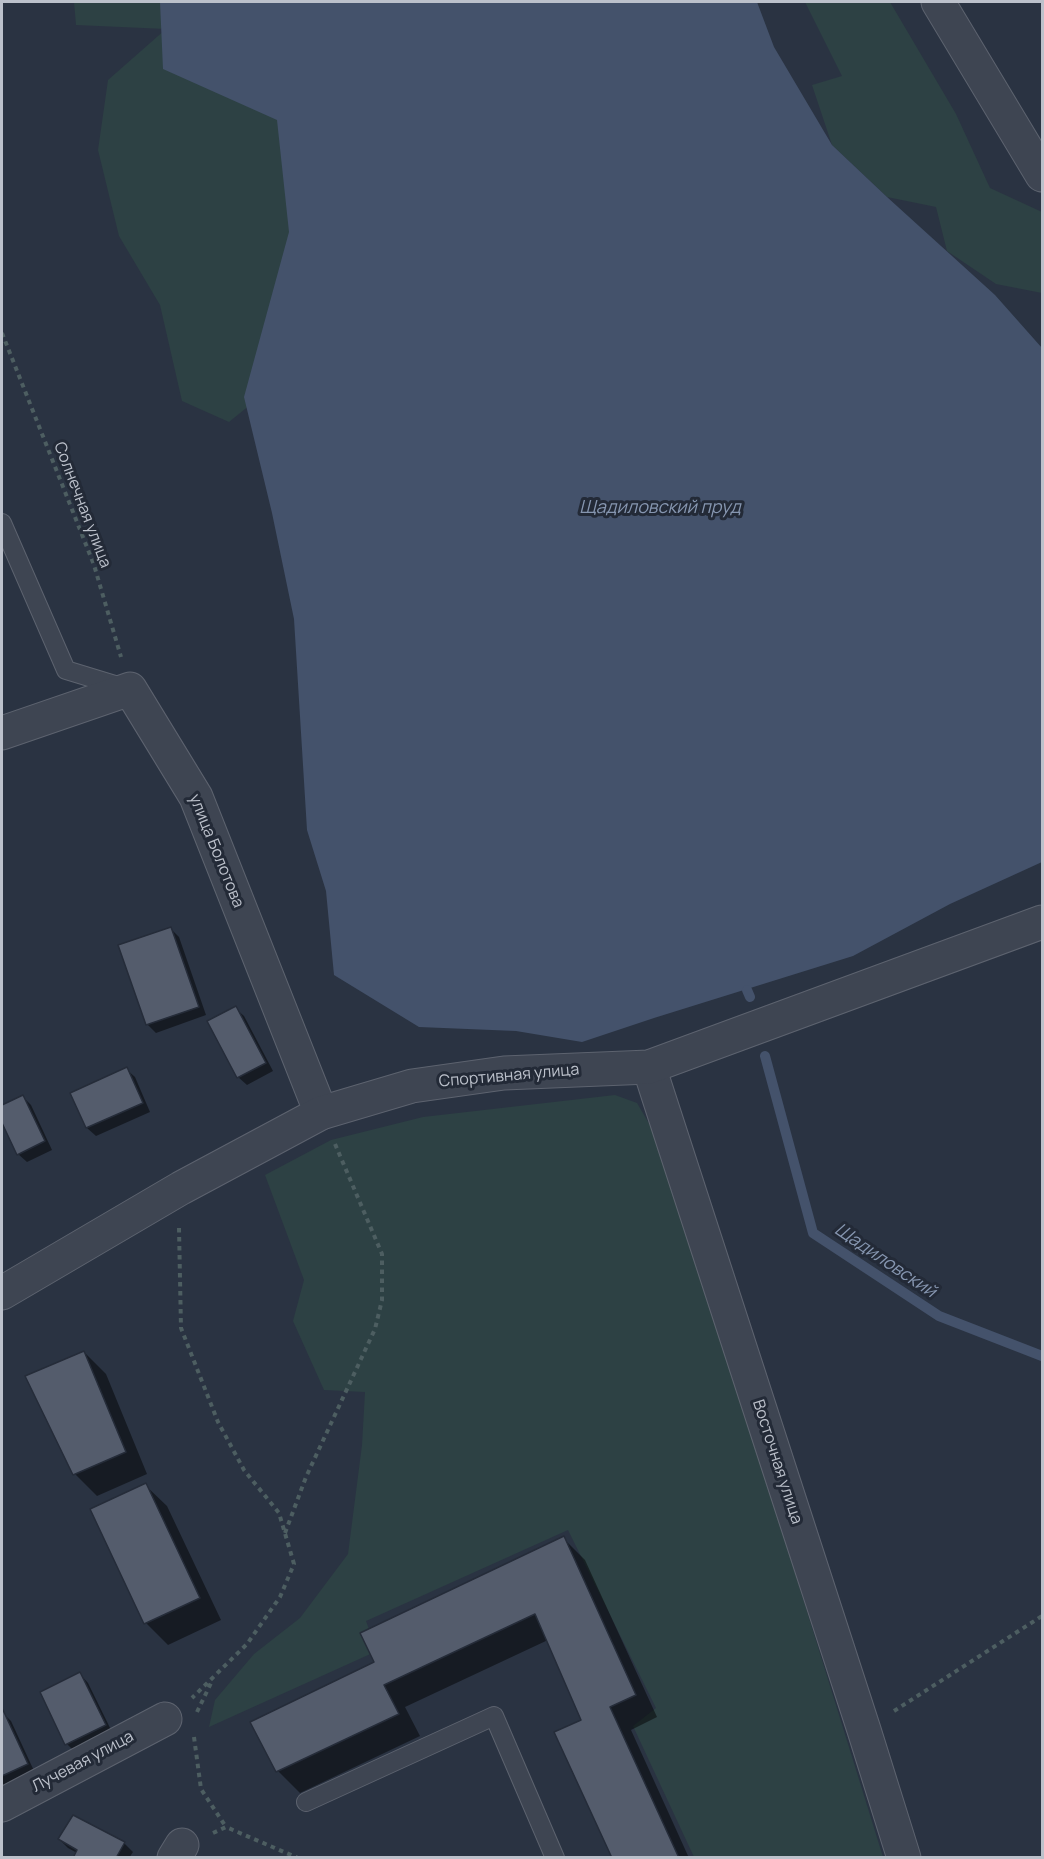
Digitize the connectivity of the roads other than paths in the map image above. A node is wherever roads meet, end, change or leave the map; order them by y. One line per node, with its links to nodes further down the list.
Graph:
1 (938, 2): 2 (street)
2 (1042, 176)
3 (2, 523): 4 (lane)
4 (130, 689): 5 (street); 8 (street, улица Болотова)
5 (2, 733)
6 (1042, 922): 7 (street, Спортивная улица)
7 (649, 1066): 8 (street, Спортивная улица); 14 (street, Восточная улица)
8 (321, 1113): 9 (street, Спортивная улица)
9 (2, 1293)
10 (165, 1719): 12 (street, Лучевая улица)
11 (306, 1802): 13 (lane)
12 (2, 1805)
13 (555, 1857)
14 (904, 1857)

